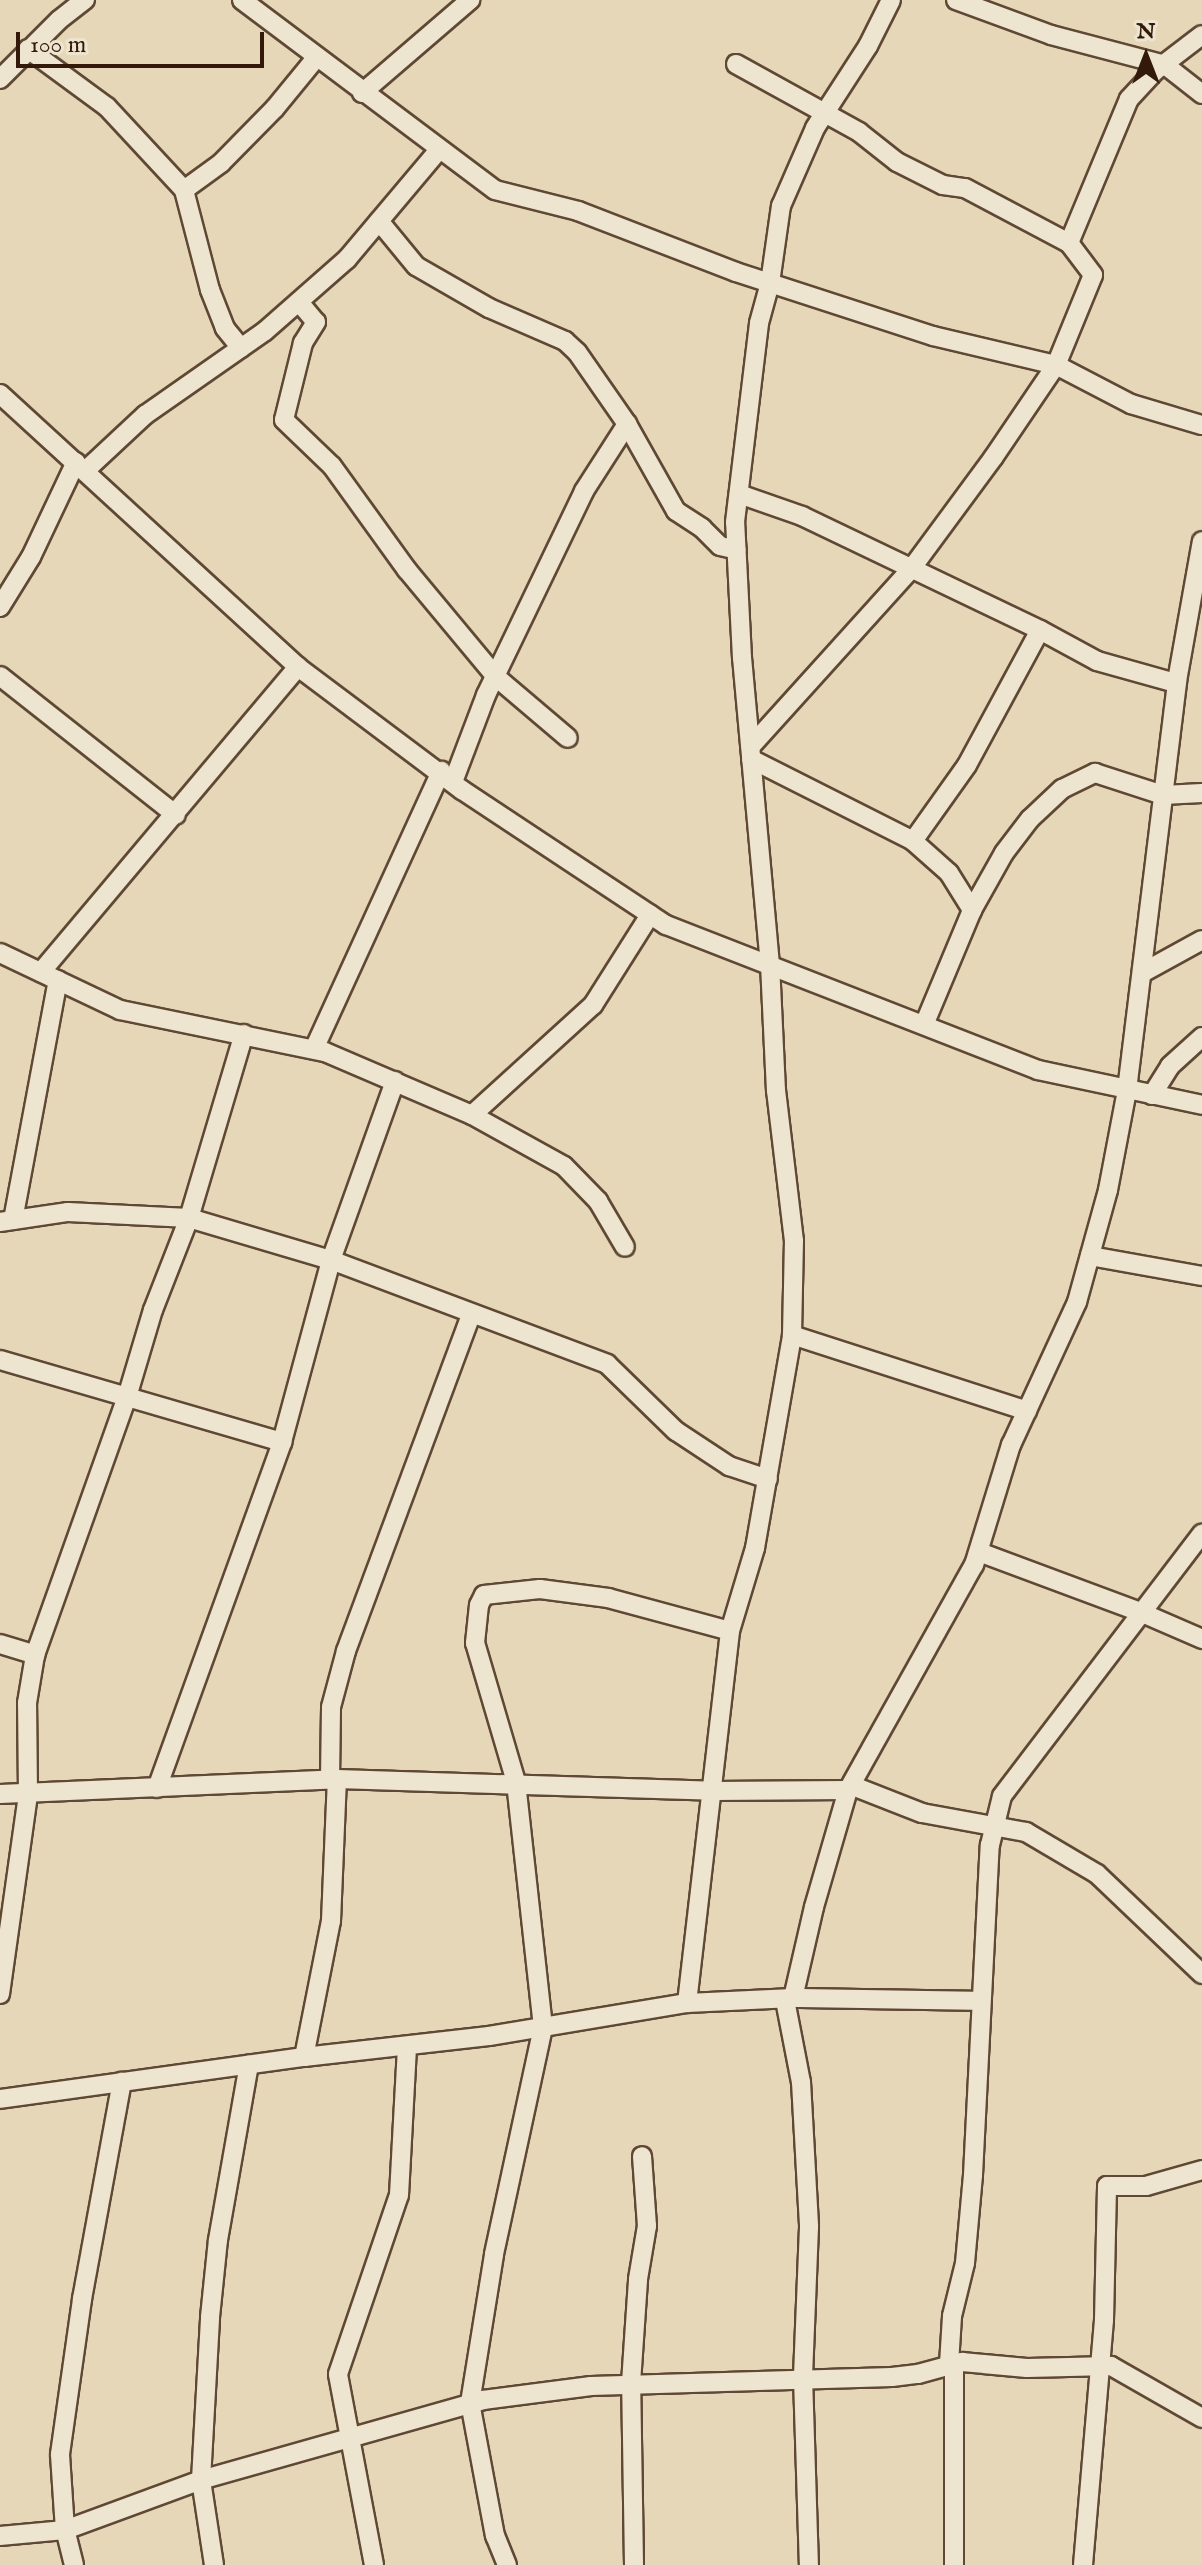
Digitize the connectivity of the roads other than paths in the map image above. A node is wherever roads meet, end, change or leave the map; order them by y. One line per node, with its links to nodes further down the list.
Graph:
1 (85, 0): 7 (street)
2 (242, 0): 8 (street)
3 (470, 0): 12 (street)
4 (891, 0): 14 (street)
5 (956, 0): 10 (street)
6 (1202, 35): 10 (street)
7 (28, 49): 11 (street); 16 (street)
8 (316, 58): 12 (street); 16 (street)
9 (736, 64): 14 (street)
10 (1165, 65): 13 (street); 18 (street)
11 (0, 79)
12 (362, 93): 15 (street)
13 (1202, 94)
14 (825, 114): 18 (street); 19 (street)
15 (438, 151): 17 (street); 19 (street)
16 (184, 190): 21 (street)
17 (379, 221): 20 (street); 24 (street)
18 (1069, 243): 22 (street)
19 (770, 283): 22 (street); 27 (street)
20 (299, 302): 21 (street); 35 (street)
21 (241, 348): 26 (street)
22 (1056, 365): 25 (street); 30 (street)
23 (0, 394): 26 (street)
24 (627, 424): 29 (street); 35 (street)
25 (1202, 425)
26 (81, 466): 31 (street); 33 (street)
27 (739, 494): 29 (street); 30 (street)
28 (1202, 541): 36 (street)
29 (737, 550): 38 (street)
30 (912, 568): 32 (street); 38 (street)
31 (0, 607)
32 (1040, 630): 36 (street); 43 (street)
33 (298, 667): 39 (street); 42 (street)
34 (0, 676): 42 (street)
35 (496, 677): 37 (street); 39 (street)
36 (1176, 683): 41 (street)
37 (568, 738)
38 (750, 753): 43 (street); 48 (street)
39 (447, 777): 45 (street); 55 (street)
40 (1202, 793): 41 (street)
41 (1163, 795): 44 (street); 50 (street)
42 (176, 815): 49 (street)
43 (913, 841): 44 (street)
44 (972, 910): 52 (street)
45 (650, 915): 48 (street); 60 (street)
46 (1202, 940): 50 (street)
47 (0, 953): 49 (street)
48 (770, 965): 52 (street); 68 (street)
49 (41, 972): 51 (street)
50 (1142, 973): 57 (street)
51 (58, 980): 53 (street); 62 (street)
52 (924, 1025): 57 (street)
53 (244, 1034): 55 (street); 61 (street)
54 (1202, 1037): 58 (street)
55 (314, 1049): 56 (street)
56 (395, 1081): 60 (street); 65 (street)
57 (1127, 1090): 58 (street); 64 (street)
58 (1152, 1095): 59 (street)
59 (1202, 1105)
60 (472, 1115): 63 (street)
61 (189, 1218): 62 (street); 65 (street); 70 (street)
62 (6, 1221)
63 (625, 1247)
64 (1090, 1256): 66 (street); 71 (street)
65 (331, 1260): 67 (street); 72 (street)
66 (1202, 1276)
67 (471, 1314): 73 (street); 81 (street)
68 (792, 1335): 71 (street); 73 (street)
69 (0, 1360): 70 (street)
70 (127, 1397): 72 (street); 80 (street)
71 (1027, 1411): 75 (street)
72 (282, 1442): 83 (street)
73 (768, 1479): 77 (street)
74 (1202, 1533): 76 (street)
75 (979, 1552): 76 (street); 84 (street)
76 (1140, 1612): 78 (street); 88 (street)
77 (730, 1631): 82 (street); 85 (street)
78 (1202, 1639)
79 (0, 1644): 80 (street)
80 (35, 1655): 87 (street)
81 (334, 1780): 82 (street); 83 (street); 96 (street)
82 (516, 1782): 85 (street); 94 (street)
83 (157, 1788): 87 (street)
84 (851, 1788): 85 (street); 88 (street); 91 (street)
85 (713, 1791): 93 (street)
86 (0, 1794): 87 (street)
87 (28, 1794): 90 (street)
88 (995, 1825): 89 (street); 92 (street)
89 (1202, 1974)
90 (0, 1994)
91 (789, 1999): 92 (street); 93 (street); 104 (street)
92 (979, 2001): 102 (street)
93 (687, 2003): 94 (street)
94 (543, 2027): 95 (street); 106 (street)
95 (407, 2046): 96 (street); 108 (street)
96 (304, 2057): 97 (street)
97 (249, 2065): 98 (street); 109 (street)
98 (122, 2082): 99 (street); 110 (street)
99 (0, 2099)
100 (642, 2156): 105 (street)
101 (1202, 2170): 103 (street)
102 (952, 2364): 103 (street); 104 (street); 118 (street)
103 (1099, 2366): 107 (street); 119 (street)
104 (803, 2377): 105 (street); 117 (street)
105 (631, 2383): 106 (street); 116 (street)
106 (470, 2403): 108 (street); 115 (street)
107 (1202, 2418)
108 (352, 2436): 109 (street); 114 (street)
109 (201, 2480): 110 (street); 113 (street)
110 (65, 2530): 111 (street); 112 (street)
111 (0, 2536)
112 (74, 2565)
113 (214, 2565)
114 (374, 2565)
115 (507, 2565)
116 (634, 2565)
117 (809, 2565)
118 (954, 2565)
119 (1083, 2565)

